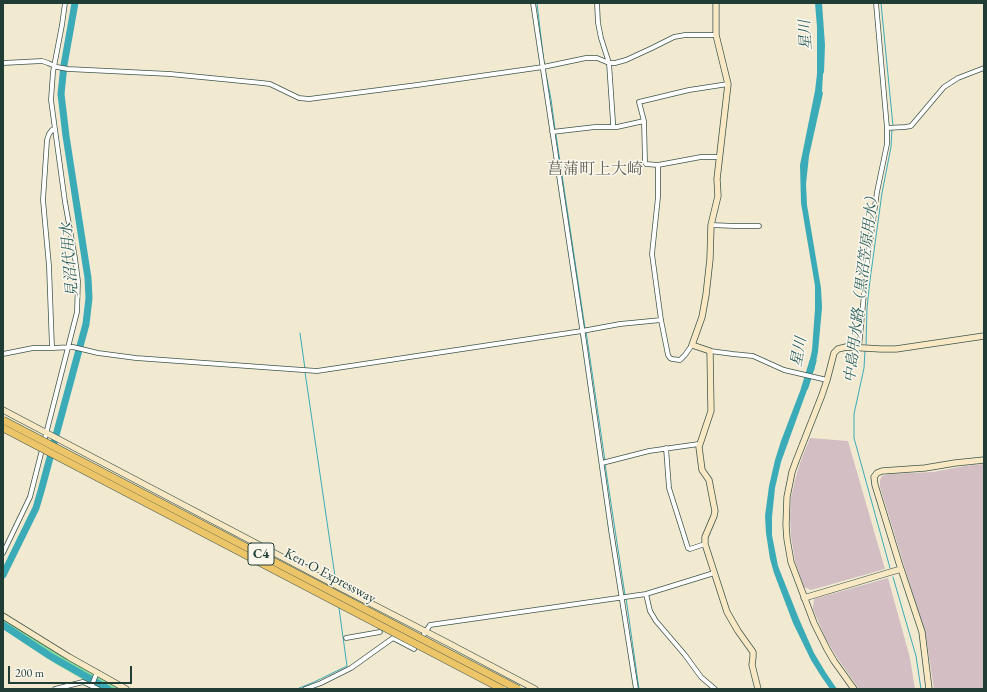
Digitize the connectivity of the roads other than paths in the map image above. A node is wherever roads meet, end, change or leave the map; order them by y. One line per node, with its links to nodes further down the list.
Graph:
1 (65, 3): 9 (street)
2 (532, 3): 10 (street)
3 (596, 3): 8 (street)
4 (716, 3): 6 (street)
5 (876, 3): 15 (street)
6 (716, 36): 8 (street); 12 (street)
7 (3, 63): 9 (street)
8 (609, 63): 10 (street); 14 (street)
9 (54, 66): 10 (street); 16 (street)
10 (543, 66): 17 (street)
11 (984, 68): 15 (street)
12 (728, 84): 13 (street); 18 (street)
13 (644, 122): 14 (street); 19 (street)
14 (613, 127): 17 (street)
15 (888, 128): 28 (street)
16 (55, 129): 26 (street); 27 (street)
17 (552, 132): 23 (street)
18 (720, 157): 19 (street); 20 (street)
19 (658, 165): 22 (street)
20 (711, 225): 21 (street); 25 (street)
21 (759, 226)
22 (661, 320): 23 (street); 25 (street)
23 (582, 331): 26 (street); 39 (street)
24 (984, 336): 28 (street)
25 (692, 344): 29 (street)
26 (71, 347): 27 (street); 35 (street)
27 (52, 348): 30 (street)
28 (863, 348): 31 (street)
29 (710, 350): 31 (street); 36 (street)
30 (3, 354)
31 (827, 380): 46 (street)
32 (3, 410): 35 (street)
33 (3, 420): 58 (highway, Ken-O Expressway / C4, bridge)
34 (3, 428): 57 (highway, Ken-O Expressway / C4, bridge)
35 (46, 433): 41 (street); 48 (street)
36 (699, 444): 37 (street); 40 (street)
37 (666, 448): 39 (street); 40 (street)
38 (984, 460): 42 (street)
39 (602, 463): 45 (street)
40 (705, 544): 43 (street)
41 (3, 553)
42 (901, 569): 46 (street); 64 (street)
43 (714, 573): 44 (street); 62 (street)
44 (646, 594): 45 (street); 61 (street)
45 (622, 597): 48 (street); 60 (street)
46 (804, 598): 63 (street)
47 (3, 616): 51 (street)
48 (426, 631): 56 (street); 59 (street)
49 (380, 632): 50 (street)
50 (346, 638)
51 (97, 673): 52 (street); 55 (street)
52 (92, 685): 53 (street); 54 (street)
53 (55, 689)
54 (98, 689)
55 (126, 689)
56 (305, 689)
57 (502, 689)
58 (518, 689)
59 (534, 689)
60 (636, 689)
61 (715, 689)
62 (758, 689)
63 (854, 689)
64 (929, 689)

